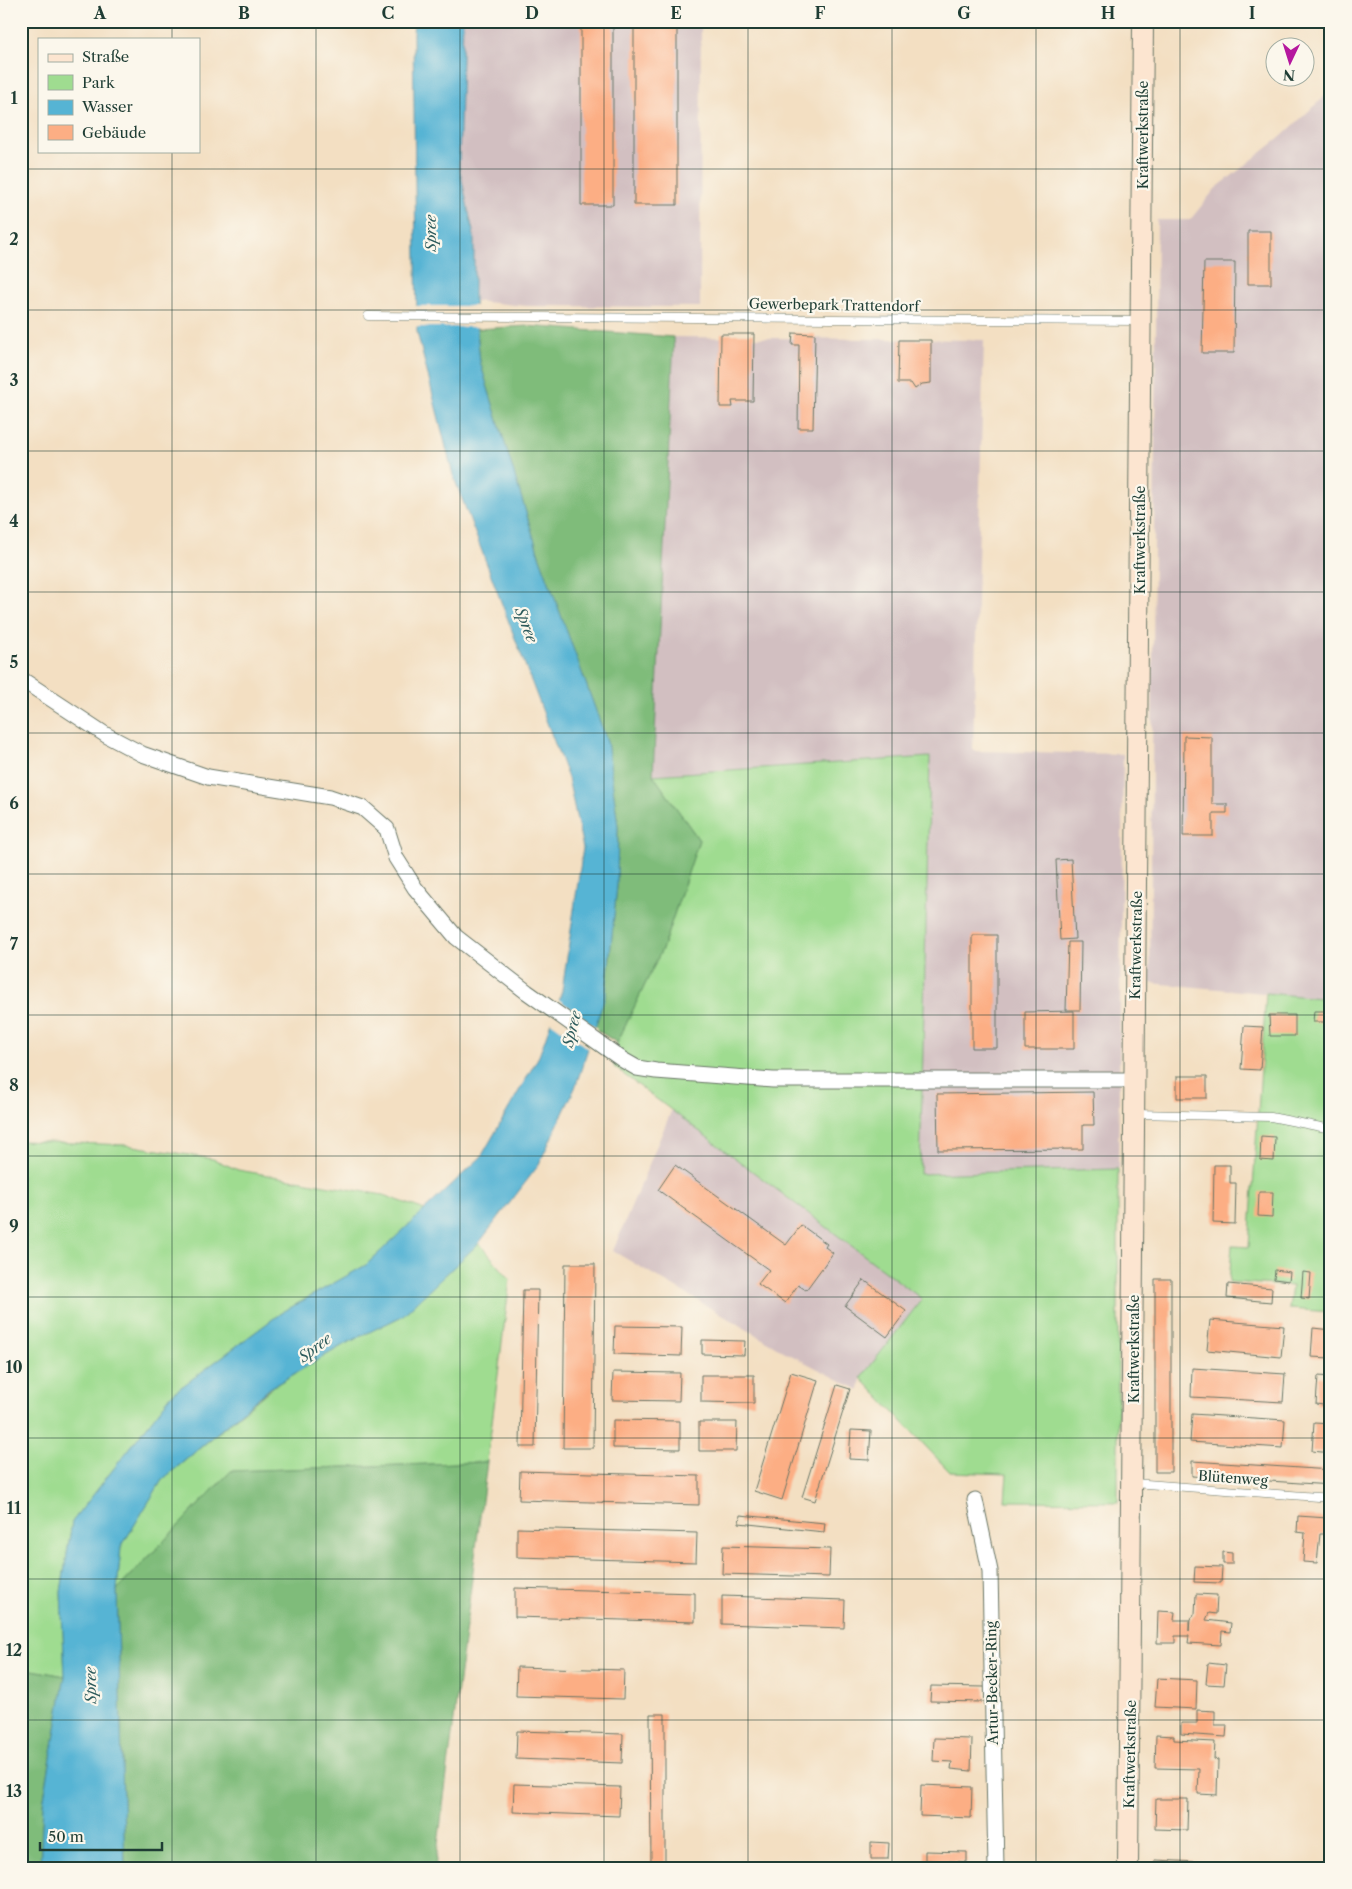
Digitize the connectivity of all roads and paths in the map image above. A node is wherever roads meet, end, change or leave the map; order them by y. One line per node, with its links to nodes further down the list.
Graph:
1 (1143, 21): 3 (main road, Kraftwerkstraße)
2 (368, 316): 3 (lane, Gewerbepark Trattendorf)
3 (1142, 321): 5 (main road, Kraftwerkstraße)
4 (21, 680): 5 (street)
5 (1135, 1080): 6 (main road, Kraftwerkstraße)
6 (1135, 1114): 7 (lane); 8 (main road, Kraftwerkstraße)
7 (1331, 1129)
8 (1133, 1483): 9 (lane, Blütenweg); 12 (main road, Kraftwerkstraße)
9 (1331, 1498)
10 (975, 1500): 11 (street, Artur-Becker-Ring)
11 (996, 1868)
12 (1128, 1868)

